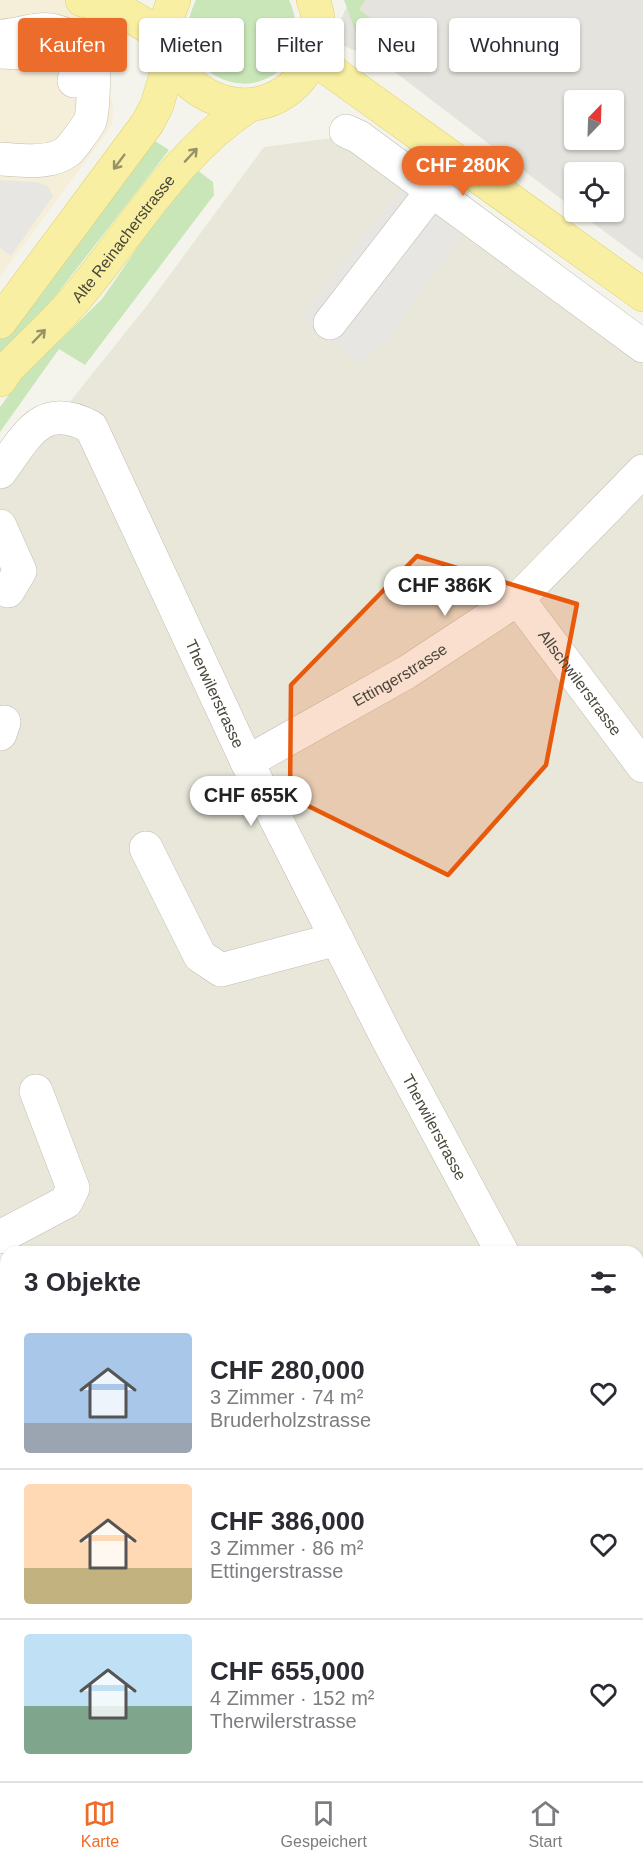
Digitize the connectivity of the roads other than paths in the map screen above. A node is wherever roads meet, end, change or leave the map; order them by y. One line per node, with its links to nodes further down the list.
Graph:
1 (82, 0): 6 (main road)
2 (174, 0): 4 (main road)
3 (316, 2): 5 (main road)
4 (168, 18)
5 (318, 18)
6 (139, 22)
7 (0, 36): 16 (street)
8 (0, 52): 16 (street)
9 (165, 72): 20 (main road, one-way to 20)
10 (181, 72): 13 (main road)
11 (304, 72): 13 (main road)
12 (332, 72): 19 (main road)
13 (250, 105): 23 (main road, Alte Reinacherstrasse, one-way to 13)
14 (346, 131): 18 (street)
15 (0, 145): 17 (street)
16 (67, 151): 17 (street)
17 (16, 160)
18 (432, 191): 21 (street); 22 (street)
19 (643, 295)
20 (0, 322)
21 (330, 323)
22 (643, 346)
23 (0, 380)
24 (643, 471): 28 (street, Ettingerstrasse)
25 (0, 472): 29 (street, Therwilerstrasse)
26 (0, 526): 27 (street)
27 (8, 591)
28 (518, 599): 29 (street, Ettingerstrasse); 30 (street, Allschwilerstrasse)
29 (247, 762): 32 (street, Therwilerstrasse)
30 (643, 766)
31 (146, 848): 32 (street)
32 (337, 939): 35 (street, Therwilerstrasse)
33 (36, 1091): 34 (street)
34 (0, 1237)
35 (499, 1246)

